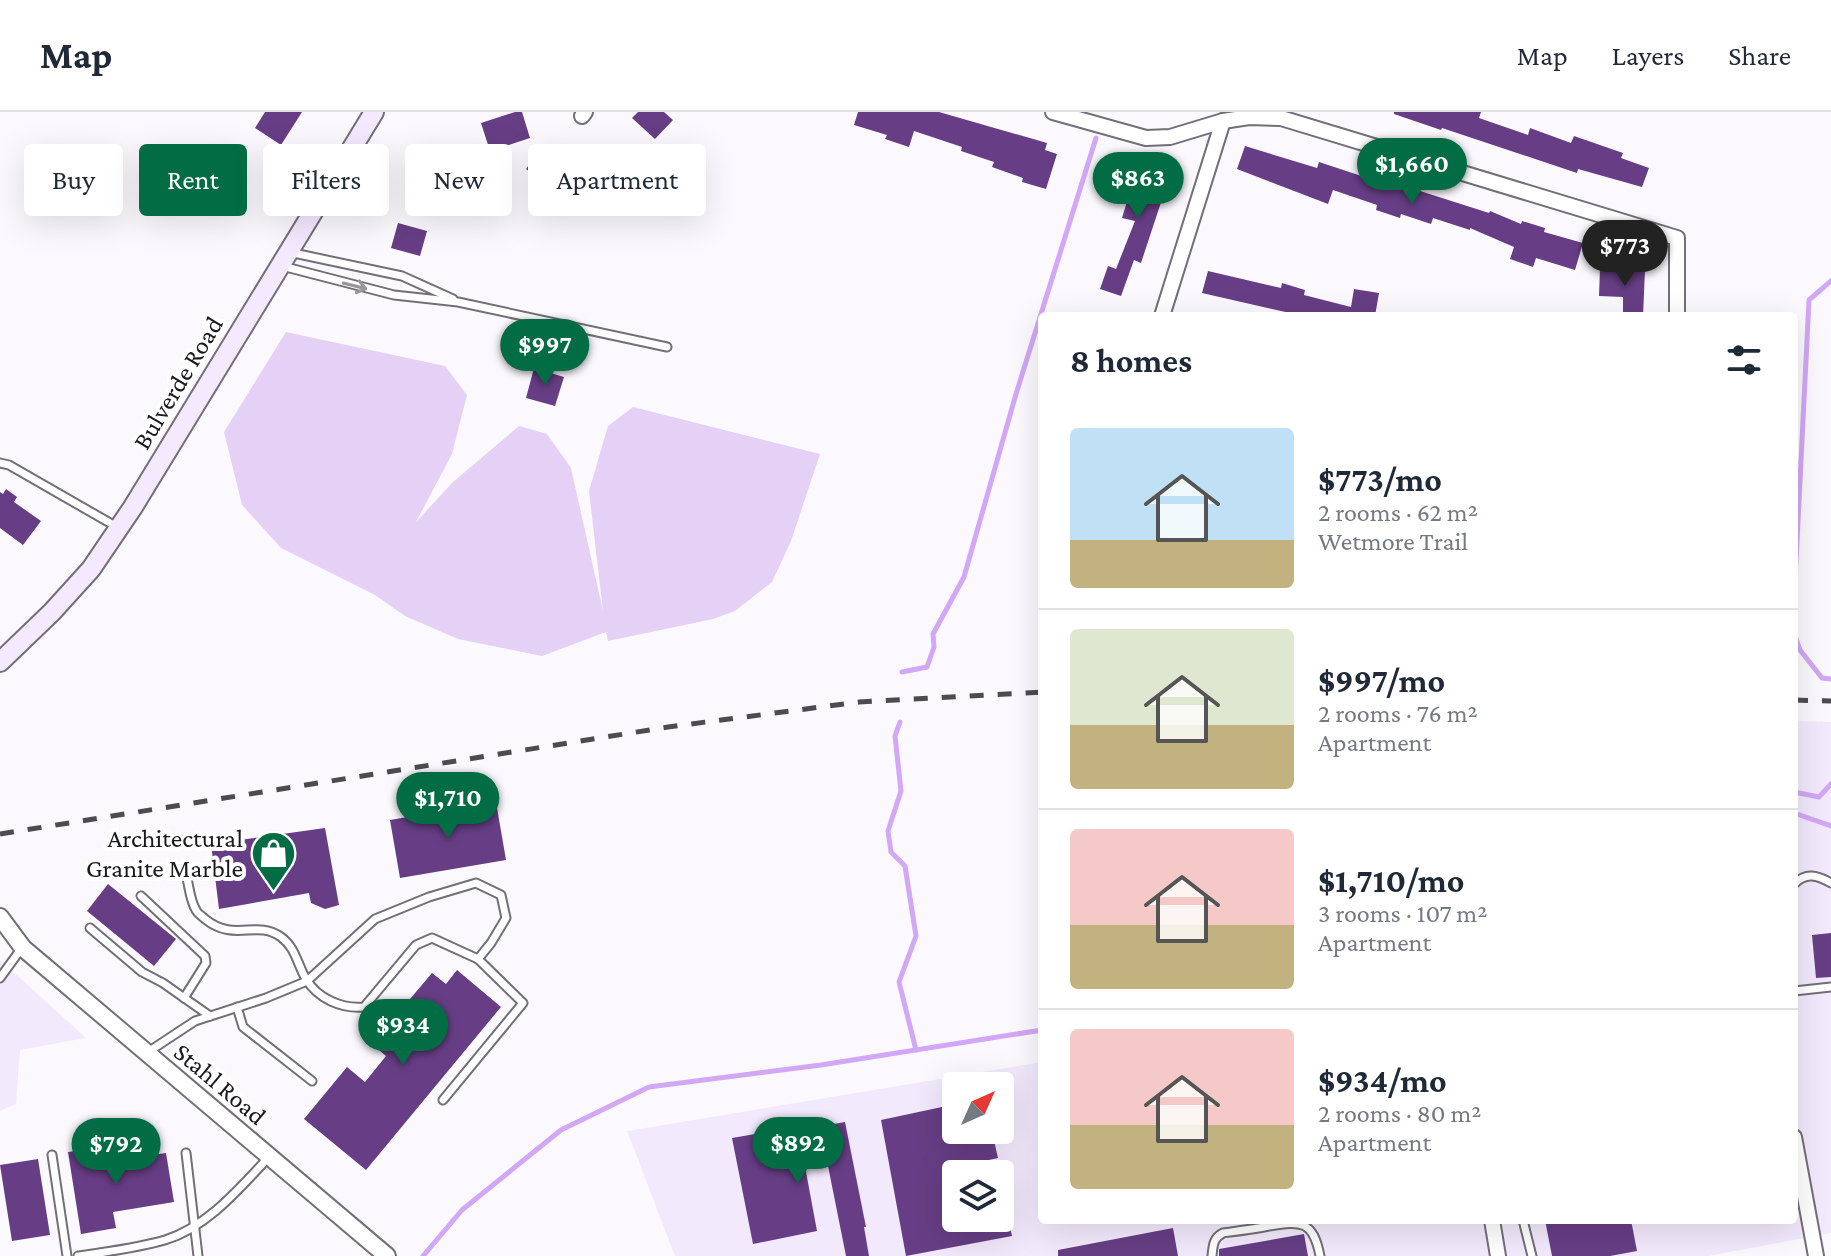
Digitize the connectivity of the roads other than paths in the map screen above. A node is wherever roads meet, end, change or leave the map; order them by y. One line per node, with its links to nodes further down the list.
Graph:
1 (374, 112): 4 (main road, Bulverde Road)
2 (1053, 112): 3 (street)
3 (1223, 121): 6 (street); 7 (street)
4 (284, 259): 5 (lane, one-way to 5); 5 (lane); 10 (main road, Bulverde Road)
5 (458, 302): 8 (lane)
6 (1163, 312)
7 (1677, 312)
8 (667, 347)
9 (0, 463): 10 (lane)
10 (119, 528): 11 (main road, Bulverde Road)
11 (0, 662)
12 (186, 874): 22 (lane)
13 (1798, 880): 14 (lane)
14 (1831, 883)
15 (141, 896): 25 (lane)
16 (0, 917): 19 (street, Stahl Road)
17 (90, 928): 25 (lane)
18 (0, 937): 19 (street, Stahl Road)
19 (23, 948): 21 (lane); 28 (street, Stahl Road)
20 (478, 959): 22 (lane); 22 (lane); 30 (lane)
21 (0, 978)
22 (307, 981): 26 (lane)
23 (1831, 987): 24 (lane)
24 (1798, 991)
25 (184, 998): 27 (lane)
26 (237, 1007): 27 (lane); 29 (lane)
27 (210, 1016): 28 (lane)
28 (146, 1054): 33 (street, Stahl Road)
29 (312, 1081)
30 (443, 1100)
31 (186, 1153): 39 (lane)
32 (52, 1155): 41 (lane)
33 (269, 1157): 39 (lane); 40 (street, Stahl Road)
34 (1798, 1159): 48 (street)
35 (1284, 1224): 44 (lane)
36 (1301, 1224): 45 (lane)
37 (1493, 1224): 46 (street)
38 (1524, 1224): 47 (lane)
39 (194, 1226): 42 (lane); 43 (lane)
40 (383, 1253)
41 (67, 1256)
42 (78, 1256)
43 (198, 1256)
44 (1212, 1256)
45 (1320, 1256)
46 (1498, 1256)
47 (1532, 1256)
48 (1816, 1256)

